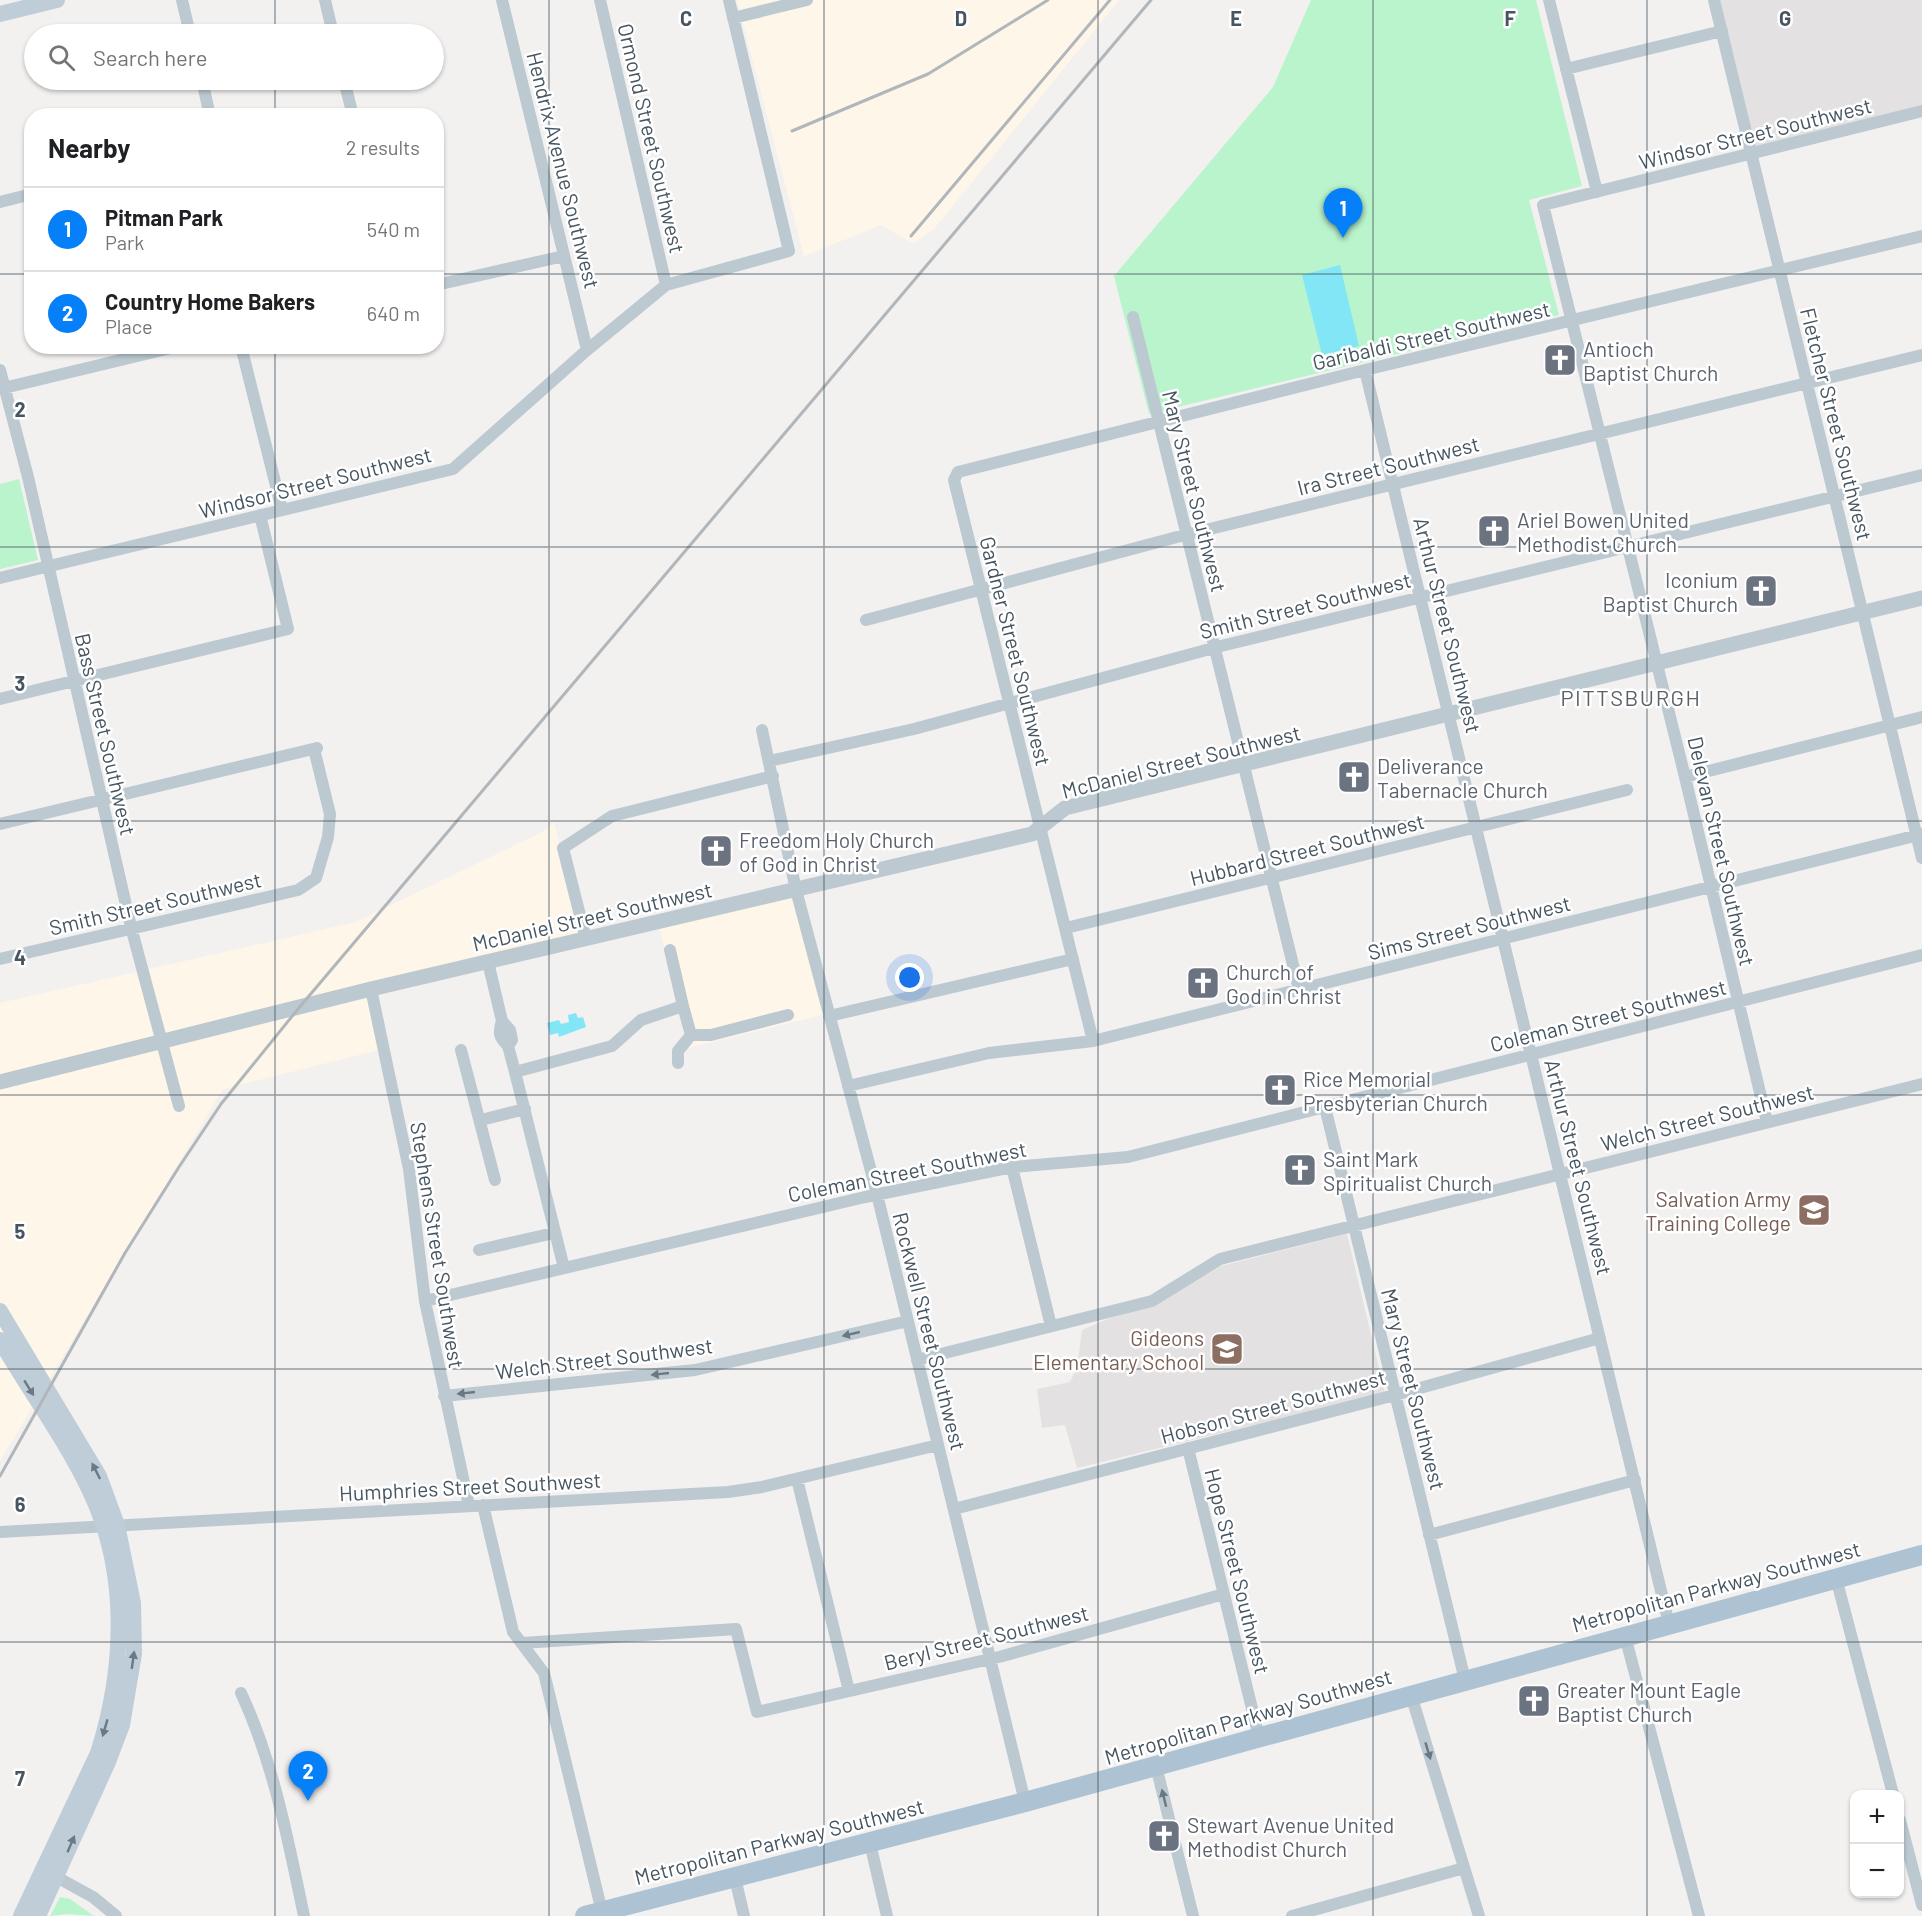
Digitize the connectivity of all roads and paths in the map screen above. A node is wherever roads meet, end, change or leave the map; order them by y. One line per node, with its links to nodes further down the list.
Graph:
1 (57, 0): 10 (main road)
2 (182, 0): 12 (street)
3 (325, 0): 13 (street)
4 (502, 0): 26 (street, Hendrix Avenue Southwest)
5 (600, 0): 29 (street, Ormond Street Southwest)
6 (729, 0): 11 (street)
7 (807, 0): 11 (street)
8 (1549, 0): 15 (street)
9 (1714, 0): 14 (street, Fletcher Street Southwest)
10 (0, 14)
11 (734, 18): 29 (street, Windsor Street Southwest)
12 (188, 24)
13 (331, 24)
14 (1722, 32): 15 (street); 21 (street, Fletcher Street Southwest)
15 (1566, 69): 22 (street)
16 (204, 90): 18 (street)
17 (346, 90): 19 (street)
18 (208, 108)
19 (351, 108)
20 (1922, 111): 21 (street, Windsor Street Southwest)
21 (1751, 154): 22 (street, Windsor Street Southwest); 27 (street, Fletcher Street Southwest)
22 (1597, 192): 31 (street, Delevan Street Southwest)
23 (24, 196): 24 (street)
24 (0, 202)
25 (1922, 236): 27 (street, Garibaldi Street Southwest)
26 (564, 256): 28 (street); 32 (street, Hendrix Avenue Southwest)
27 (1779, 271): 31 (street, Garibaldi Street Southwest); 38 (street, Fletcher Street Southwest)
28 (444, 283)
29 (666, 285): 32 (street, Windsor Street Southwest)
30 (1133, 317): 40 (street, Mary Street Southwest)
31 (1573, 322): 37 (street, Garibaldi Street Southwest); 41 (street, Delevan Street Southwest)
32 (587, 350): 46 (street, Windsor Street Southwest)
33 (146, 354): 39 (street)
34 (243, 354): 46 (street)
35 (1922, 355): 38 (street, Ira Street Southwest)
36 (0, 370): 39 (street, Bass Street Southwest)
37 (1365, 370): 40 (street, Garibaldi Street Southwest); 44 (street, Arthur Street Southwest)
38 (1806, 382): 41 (street, Ira Street Southwest); 45 (street, Fletcher Street Southwest)
39 (3, 389): 50 (street, Bass Street Southwest)
40 (1159, 422): 43 (street, Garibaldi Street Southwest); 48 (street, Mary Street Southwest)
41 (1600, 433): 44 (street, Ira Street Southwest); 49 (street, Delevan Street Southwest)
42 (1922, 475): 45 (street, Smith Street Southwest)
43 (954, 480): 52 (street, Gardner Street Southwest)
44 (1393, 484): 48 (street, Ira Street Southwest); 53 (street, Arthur Street Southwest)
45 (1835, 496): 49 (street, Smith Street Southwest); 55 (street, Fletcher Street Southwest)
46 (282, 510): 47 (street, Windsor Street Southwest)
47 (260, 515): 50 (street, Windsor Street Southwest); 59 (street)
48 (1186, 535): 52 (street, Ira Street Southwest); 57 (street, Mary Street Southwest)
49 (1628, 547): 53 (street, Smith Street Southwest); 58 (street, Delevan Street Southwest)
50 (47, 566): 51 (street, Windsor Street Southwest); 59 (street, Bass Street Southwest)
51 (0, 578)
52 (980, 588): 56 (street, Ira Street Southwest); 61 (street, Gardner Street Southwest)
53 (1421, 597): 57 (street, Smith Street Southwest); 62 (street, Arthur Street Southwest)
54 (1922, 598): 55 (street, McDaniel Street Southwest)
55 (1863, 613): 58 (street, McDaniel Street Southwest); 64 (street, Fletcher Street Southwest)
56 (866, 620)
57 (1213, 648): 61 (street, Smith Street Southwest); 67 (street, Mary Street Southwest)
58 (1657, 664): 62 (street, McDaniel Street Southwest); 69 (street, Delevan Street Southwest)
59 (74, 680): 60 (street); 71 (street, Bass Street Southwest)
60 (0, 699)
61 (1009, 704): 66 (street, Smith Street Southwest); 73 (street, Gardner Street Southwest)
62 (1451, 715): 67 (street, McDaniel Street Southwest); 74 (street, Arthur Street Southwest)
63 (1922, 717): 64 (street)
64 (1890, 725): 69 (street); 75 (street, Fletcher Street Southwest)
65 (762, 730): 66 (street, Rockwell Street Southwest)
66 (769, 761): 68 (street, Rockwell Street Southwest)
67 (1243, 766): 73 (street, McDaniel Street Southwest); 77 (street, Mary Street Southwest)
68 (773, 776): 79 (street, Rockwell Street Southwest); 83 (street)
69 (1685, 777): 78 (street, Delevan Street Southwest)
70 (1627, 790): 74 (street, Hubbard Street Southwest)
71 (101, 799): 72 (street); 80 (street, Bass Street Southwest); 80 (street, Smith Street Southwest)
72 (0, 824)
73 (1040, 827): 79 (street, McDaniel Street Southwest); 81 (street, Gardner Street Southwest)
74 (1478, 827): 77 (street, Hubbard Street Southwest); 82 (street, Arthur Street Southwest)
75 (1919, 834): 76 (street, Fletcher Street Southwest); 78 (street, Sims Street Southwest)
76 (1922, 858)
77 (1271, 878): 81 (street, Hubbard Street Southwest); 90 (street, Mary Street Southwest)
78 (1711, 886): 82 (street, Sims Street Southwest); 91 (street, Delevan Street Southwest)
79 (796, 890): 83 (street, McDaniel Street Southwest); 94 (street, Rockwell Street Southwest)
80 (131, 927): 86 (street, Smith Street Southwest); 96 (street, Bass Street Southwest)
81 (1066, 928): 87 (street, Gardner Street Southwest)
82 (1504, 938): 90 (street, Sims Street Southwest); 99 (street, Arthur Street Southwest)
83 (586, 939): 88 (street, McDaniel Street Southwest)
84 (670, 950): 92 (street)
85 (1922, 955): 91 (street, Coleman Street Southwest)
86 (0, 959)
87 (1073, 959): 94 (street); 97 (street, Gardner Street Southwest)
88 (488, 962): 89 (street, McDaniel Street Southwest); 101 (street)
89 (371, 989): 96 (street, McDaniel Street Southwest); 118 (street, Stephens Street Southwest)
90 (1299, 989): 97 (street, Sims Street Southwest)
91 (1738, 1002): 99 (street, Coleman Street Southwest); 109 (street, Delevan Street Southwest)
92 (683, 1006): 95 (street); 101 (street)
93 (788, 1015): 95 (street)
94 (829, 1016): 104 (street, Rockwell Street Southwest)
95 (691, 1035): 100 (street)
96 (160, 1041): 102 (street, McDaniel Street Southwest); 105 (street, Bass Street Southwest)
97 (1093, 1041): 104 (street, Sims Street Southwest)
98 (461, 1050): 108 (street)
99 (1532, 1055): 106 (street, Coleman Street Southwest); 111 (street, Arthur Street Southwest)
100 (678, 1063)
101 (515, 1072): 107 (street)
102 (0, 1082)
103 (1922, 1084): 109 (street, Welch Street Southwest)
104 (848, 1086): 113 (street, Rockwell Street Southwest)
105 (178, 1106)
106 (1325, 1107): 110 (street, Coleman Street Southwest); 114 (street, Mary Street Southwest)
107 (525, 1109): 108 (street); 115 (street)
108 (481, 1120): 112 (street)
109 (1767, 1122): 111 (street, Welch Street Southwest)
110 (1012, 1167): 113 (street, Coleman Street Southwest); 121 (street)
111 (1561, 1174): 114 (street, Welch Street Southwest); 122 (street, Arthur Street Southwest)
112 (495, 1180)
113 (877, 1195): 117 (street, Coleman Street Southwest); 120 (street, Rockwell Street Southwest)
114 (1354, 1226): 121 (street, Welch Street Southwest); 125 (street, Mary Street Southwest)
115 (554, 1233): 116 (street); 117 (street)
116 (479, 1250)
117 (564, 1268): 118 (street, Coleman Street Southwest)
118 (425, 1301): 126 (street, Stephens Street Southwest)
119 (0, 1311): 134 (main road, one-way to 119)
120 (908, 1321): 124 (street, Rockwell Street Southwest); 126 (street, Welch Street Southwest, one-way to 126)
121 (1051, 1326): 124 (street, Welch Street Southwest)
122 (1600, 1338): 125 (street, Hobson Street Southwest); 130 (street, Arthur Street Southwest)
123 (0, 1340): 134 (main road, one-way to 134)
124 (917, 1360): 127 (street, Rockwell Street Southwest)
125 (1395, 1395): 128 (street, Hobson Street Southwest); 136 (street, Mary Street Southwest)
126 (444, 1396): 132 (street, Stephens Street Southwest)
127 (938, 1445): 129 (street, Humphries Street Southwest); 133 (street, Rockwell Street Southwest)
128 (1188, 1448): 133 (street, Hobson Street Southwest); 139 (street, Hope Street Southwest)
129 (797, 1479): 131 (street, Humphries Street Southwest); 145 (street)
130 (1635, 1480): 136 (street); 140 (street, Arthur Street Southwest)
131 (483, 1505): 132 (street, Humphries Street Southwest); 142 (street)
132 (469, 1506): 134 (street, Humphries Street Southwest)
133 (954, 1509): 143 (street, Rockwell Street Southwest)
134 (111, 1525): 135 (street, Humphries Street Southwest); 155 (main road)
135 (0, 1532)
136 (1429, 1535): 144 (street, Mary Street Southwest)
137 (1922, 1555): 138 (main road, Metropolitan Parkway Southwest)
138 (1836, 1578): 140 (main road, Metropolitan Parkway Southwest); 150 (street)
139 (1224, 1594): 143 (street, Beryl Street Southwest); 148 (street, Hope Street Southwest)
140 (1669, 1624): 141 (main road, Metropolitan Parkway Southwest)
141 (1625, 1636): 144 (main road, Metropolitan Parkway Southwest); 168 (street)
142 (522, 1643): 145 (street, Beryl Street Southwest); 158 (street)
143 (990, 1659): 145 (street, Beryl Street Southwest); 151 (street, Rockwell Street Southwest)
144 (1465, 1680): 147 (main road, Metropolitan Parkway Southwest)
145 (849, 1691)
146 (241, 1693): 162 (street)
147 (1411, 1695): 148 (main road, Metropolitan Parkway Southwest); 154 (street, one-way to 154)
148 (1259, 1737): 149 (main road, Metropolitan Parkway Southwest)
149 (1156, 1766): 151 (main road, Metropolitan Parkway Southwest); 165 (street, one-way to 149)
150 (1892, 1790)
151 (1025, 1803): 153 (main road, Metropolitan Parkway Southwest)
152 (1904, 1838): 157 (street)
153 (870, 1842): 156 (main road, Metropolitan Parkway Southwest); 164 (street)
154 (1464, 1868): 166 (street); 167 (street)
155 (49, 1874): 159 (main road); 160 (main road); 161 (street)
156 (735, 1878): 158 (main road, Metropolitan Parkway Southwest); 163 (street)
157 (1922, 1905)
158 (596, 1914)
159 (21, 1916)
160 (38, 1916)
161 (116, 1916)
162 (304, 1916)
163 (744, 1916)
164 (887, 1916)
165 (1193, 1916)
166 (1292, 1916)
167 (1479, 1916)
168 (1699, 1916)

